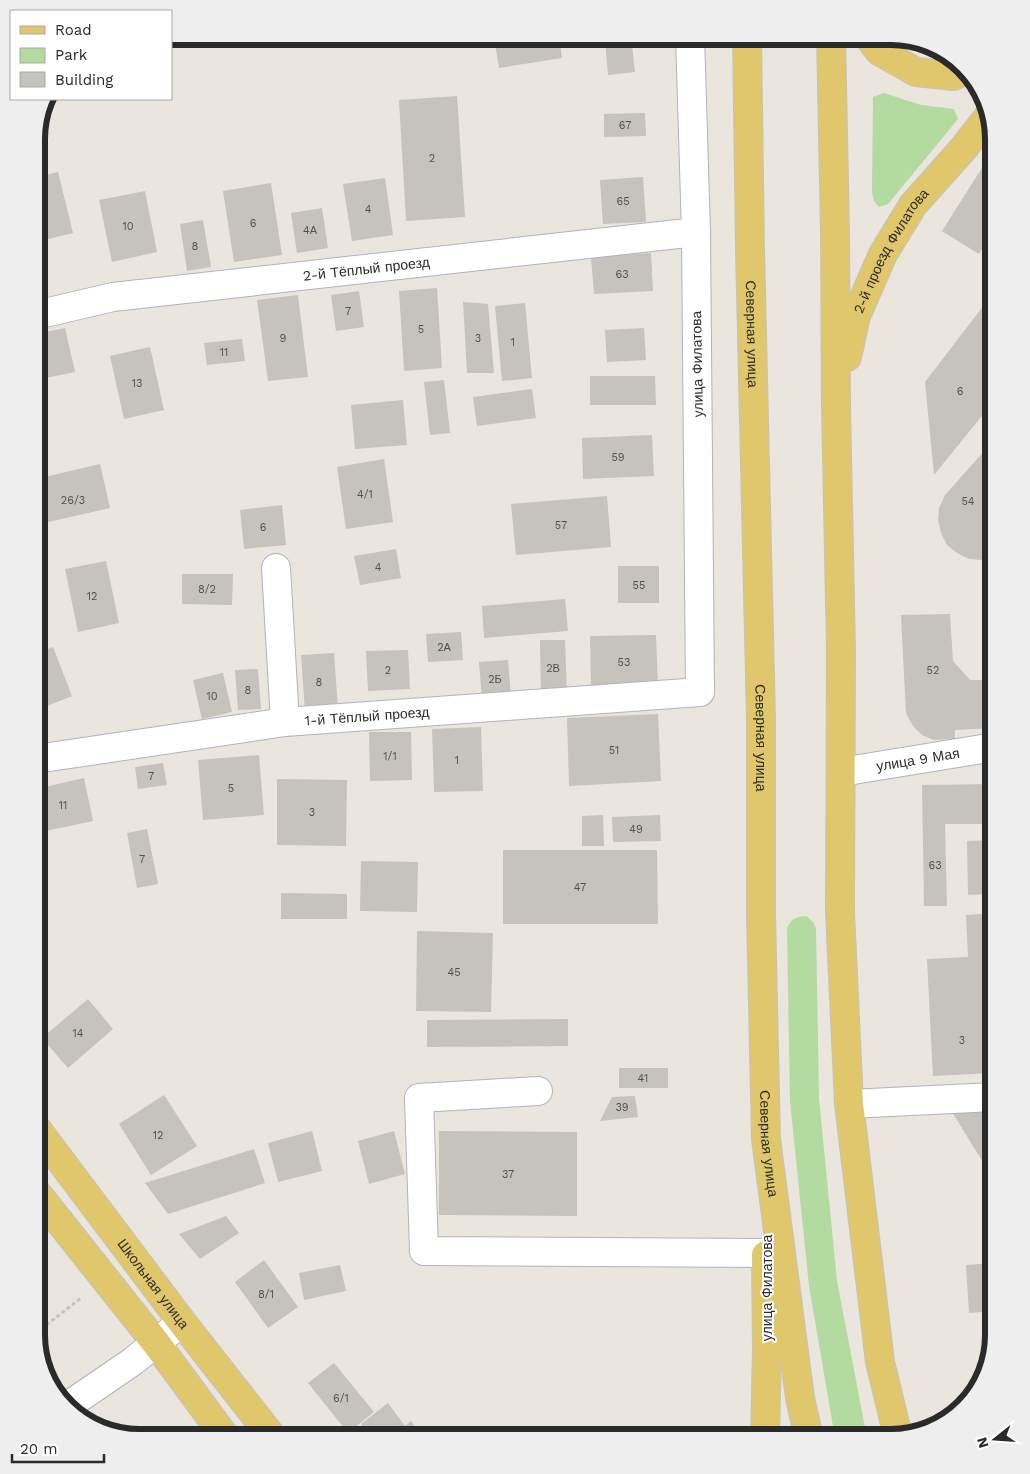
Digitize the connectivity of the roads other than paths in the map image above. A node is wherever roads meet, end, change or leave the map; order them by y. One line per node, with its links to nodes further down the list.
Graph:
1 (690, 45): 7 (street, улица Филатова)
2 (747, 45): 19 (main road, Северная улица)
3 (832, 45): 9 (main road)
4 (875, 45): 5 (main road)
5 (958, 74)
6 (983, 123): 9 (main road, 2-й проезд Филатова)
7 (696, 232): 8 (street, 2-й Тёплый проезд); 11 (street, улица Филатова)
8 (45, 313)
9 (836, 407): 15 (main road)
10 (276, 568): 12 (street)
11 (700, 692): 12 (street, 1-й Тёплый проезд)
12 (285, 722): 14 (street, 1-й Тёплый проезд)
13 (985, 749): 15 (street, улица 9 Мая)
14 (45, 758)
15 (841, 772): 18 (main road)
16 (538, 1092): 22 (street)
17 (985, 1096): 18 (street)
18 (849, 1104): 30 (main road)
19 (766, 1139): 22 (main road, улица Филатова); 29 (main road, Северная улица)
20 (45, 1140): 23 (main road, Школьная улица)
21 (45, 1203): 24 (main road)
22 (766, 1253): 28 (main road, улица Филатова)
23 (182, 1322): 24 (street); 27 (main road, Школьная улица)
24 (156, 1343): 25 (street); 26 (main road)
25 (74, 1403)
26 (219, 1429)
27 (266, 1429)
28 (765, 1429)
29 (807, 1429)
30 (896, 1429)

